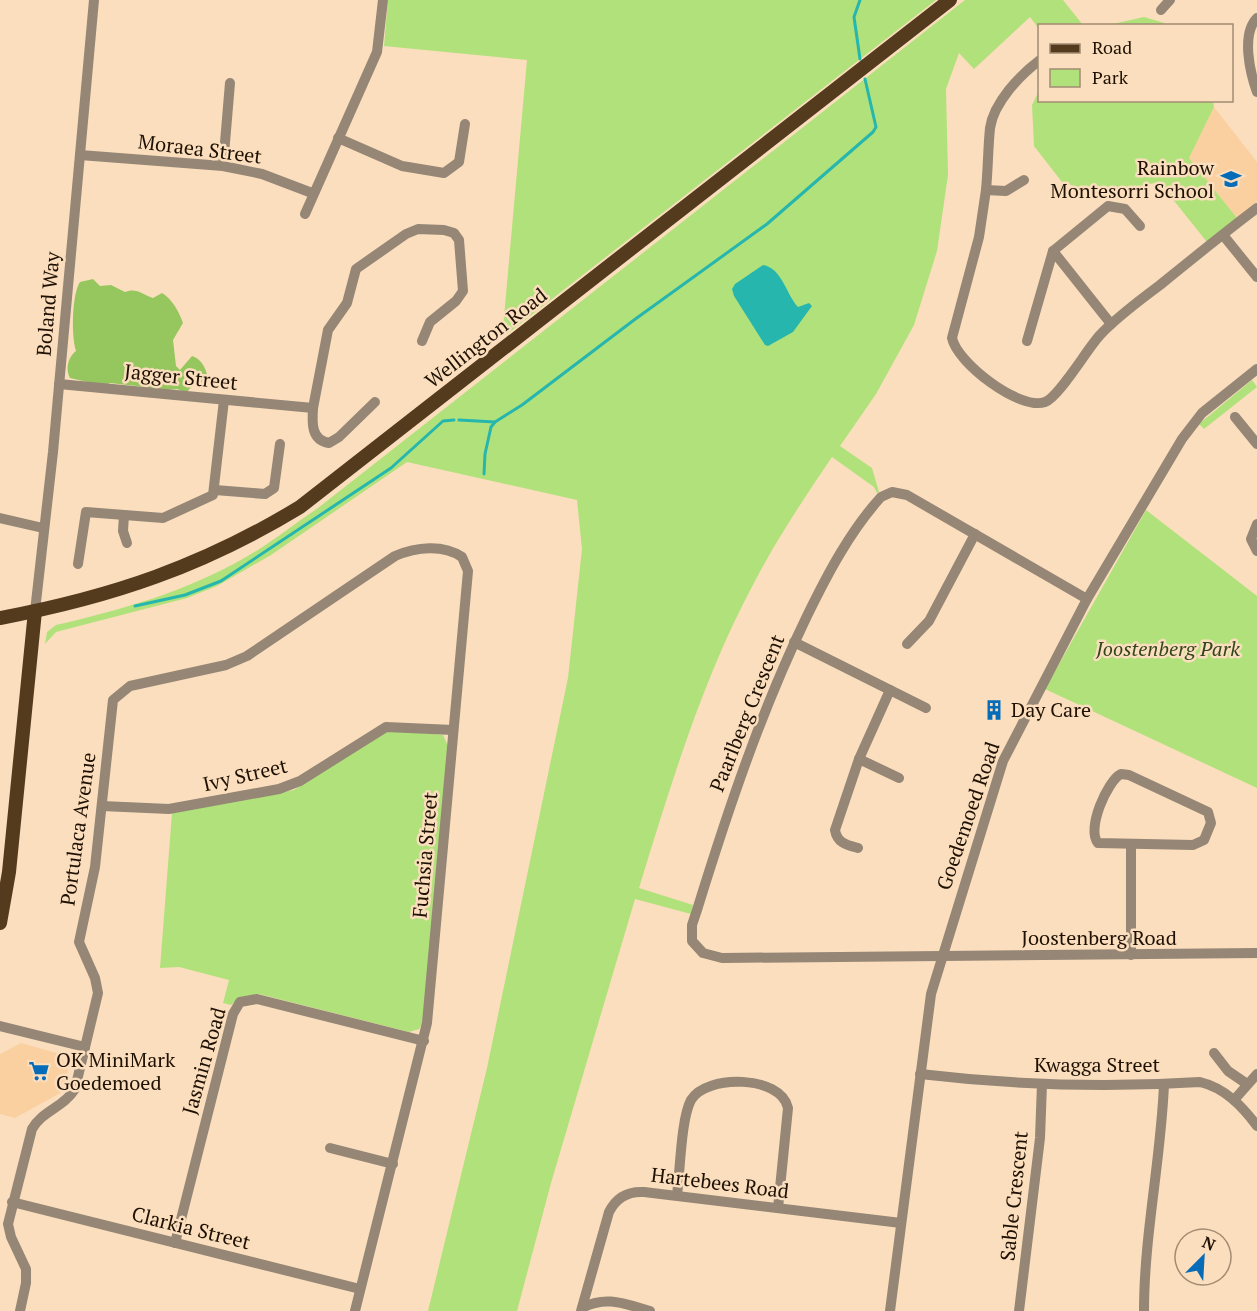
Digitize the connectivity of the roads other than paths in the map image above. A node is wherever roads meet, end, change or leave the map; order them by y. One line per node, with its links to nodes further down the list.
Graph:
1 (94, 0): 12 (street, Boland Way)
2 (383, 0): 11 (street)
3 (950, 0): 45 (main road, Wellington Road)
4 (1170, 0): 5 (street)
5 (1161, 10)
6 (1257, 18): 9 (street)
7 (1038, 62): 15 (street)
8 (230, 83): 13 (street)
9 (1257, 92)
10 (465, 124): 11 (street)
11 (338, 138): 16 (street)
12 (80, 155): 13 (street, Moraea Street); 27 (street, Boland Way)
13 (223, 166): 16 (street, Moraea Street)
14 (1024, 180): 15 (street)
15 (986, 190): 23 (street)
16 (312, 193): 18 (street)
17 (1257, 208): 20 (street)
18 (305, 214)
19 (1140, 226): 21 (street)
20 (1222, 235): 22 (street); 23 (street)
21 (1053, 251): 23 (street); 25 (street)
22 (1257, 277)
23 (1111, 324)
24 (422, 341): 30 (street)
25 (1027, 341)
26 (1257, 369): 44 (street, Goedemoed Road)
27 (59, 384): 28 (street, Jagger Street); 38 (street, Boland Way)
28 (224, 400): 30 (street, Jagger Street); 34 (street)
29 (375, 402): 30 (street)
30 (313, 408)
31 (1234, 417): 33 (street)
32 (280, 444): 34 (street)
33 (1257, 444)
34 (215, 489): 35 (street)
35 (124, 515): 40 (street); 43 (street)
36 (0, 518): 38 (street)
37 (1257, 524): 42 (street)
38 (43, 528): 45 (street, Boland Way)
39 (975, 534): 44 (street, Paarlberg Crescent); 47 (street, Paarlberg Crescent); 48 (street)
40 (127, 543)
41 (454, 551): 51 (street, Fuchsia Street); 54 (street, Portulaca Avenue)
42 (1257, 551)
43 (78, 564)
44 (1088, 599): 59 (street, Goedemoed Road)
45 (35, 611): 46 (main road, Wellington Road); 57 (main road)
46 (0, 618)
47 (794, 642): 49 (street); 59 (street, Paarlberg Crescent)
48 (907, 644)
49 (890, 690): 50 (street); 52 (street)
50 (926, 708)
51 (453, 730): 54 (street, Ivy Street); 62 (street, Fuchsia Street)
52 (859, 759): 53 (street); 56 (street)
53 (899, 778)
54 (102, 806): 63 (street, Portulaca Avenue)
55 (1131, 846): 55 (street); 60 (street)
56 (858, 848)
57 (0, 923)
58 (1257, 953): 60 (street, Joostenberg Road)
59 (942, 956): 60 (street, Joostenberg Road); 65 (street, Goedemoed Road)
60 (1131, 956)
61 (0, 1026): 63 (street)
62 (424, 1041): 73 (street, Fuchsia Street); 78 (street, Jasmin Road)
63 (85, 1047): 75 (street, Portulaca Avenue)
64 (1214, 1053): 69 (street)
65 (920, 1074): 67 (street, Kwagga Street); 77 (street, Goedemoed Road)
66 (1257, 1074): 69 (street)
67 (1042, 1084): 68 (street, Kwagga Street); 85 (street, Sable Crescent)
68 (1164, 1084): 70 (street, Kwagga Street); 86 (street)
69 (1247, 1084): 70 (street)
70 (1234, 1101): 71 (street, Kwagga Street)
71 (1257, 1126)
72 (330, 1148): 73 (street)
73 (393, 1164): 79 (street, Fuchsia Street)
74 (677, 1196): 76 (street, Hartebees Road); 76 (street); 80 (street, Hartebees Road)
75 (12, 1202): 78 (street, Clarkia Street); 81 (street, Portulaca Avenue)
76 (778, 1208): 77 (street, Hartebees Road)
77 (901, 1223): 84 (street, Goedemoed Road)
78 (175, 1243): 79 (street, Clarkia Street)
79 (360, 1289): 82 (street, Fuchsia Street)
80 (582, 1310): 83 (street)
81 (20, 1311)
82 (355, 1311)
83 (650, 1311)
84 (890, 1311)
85 (1019, 1311)
86 (1144, 1311)

